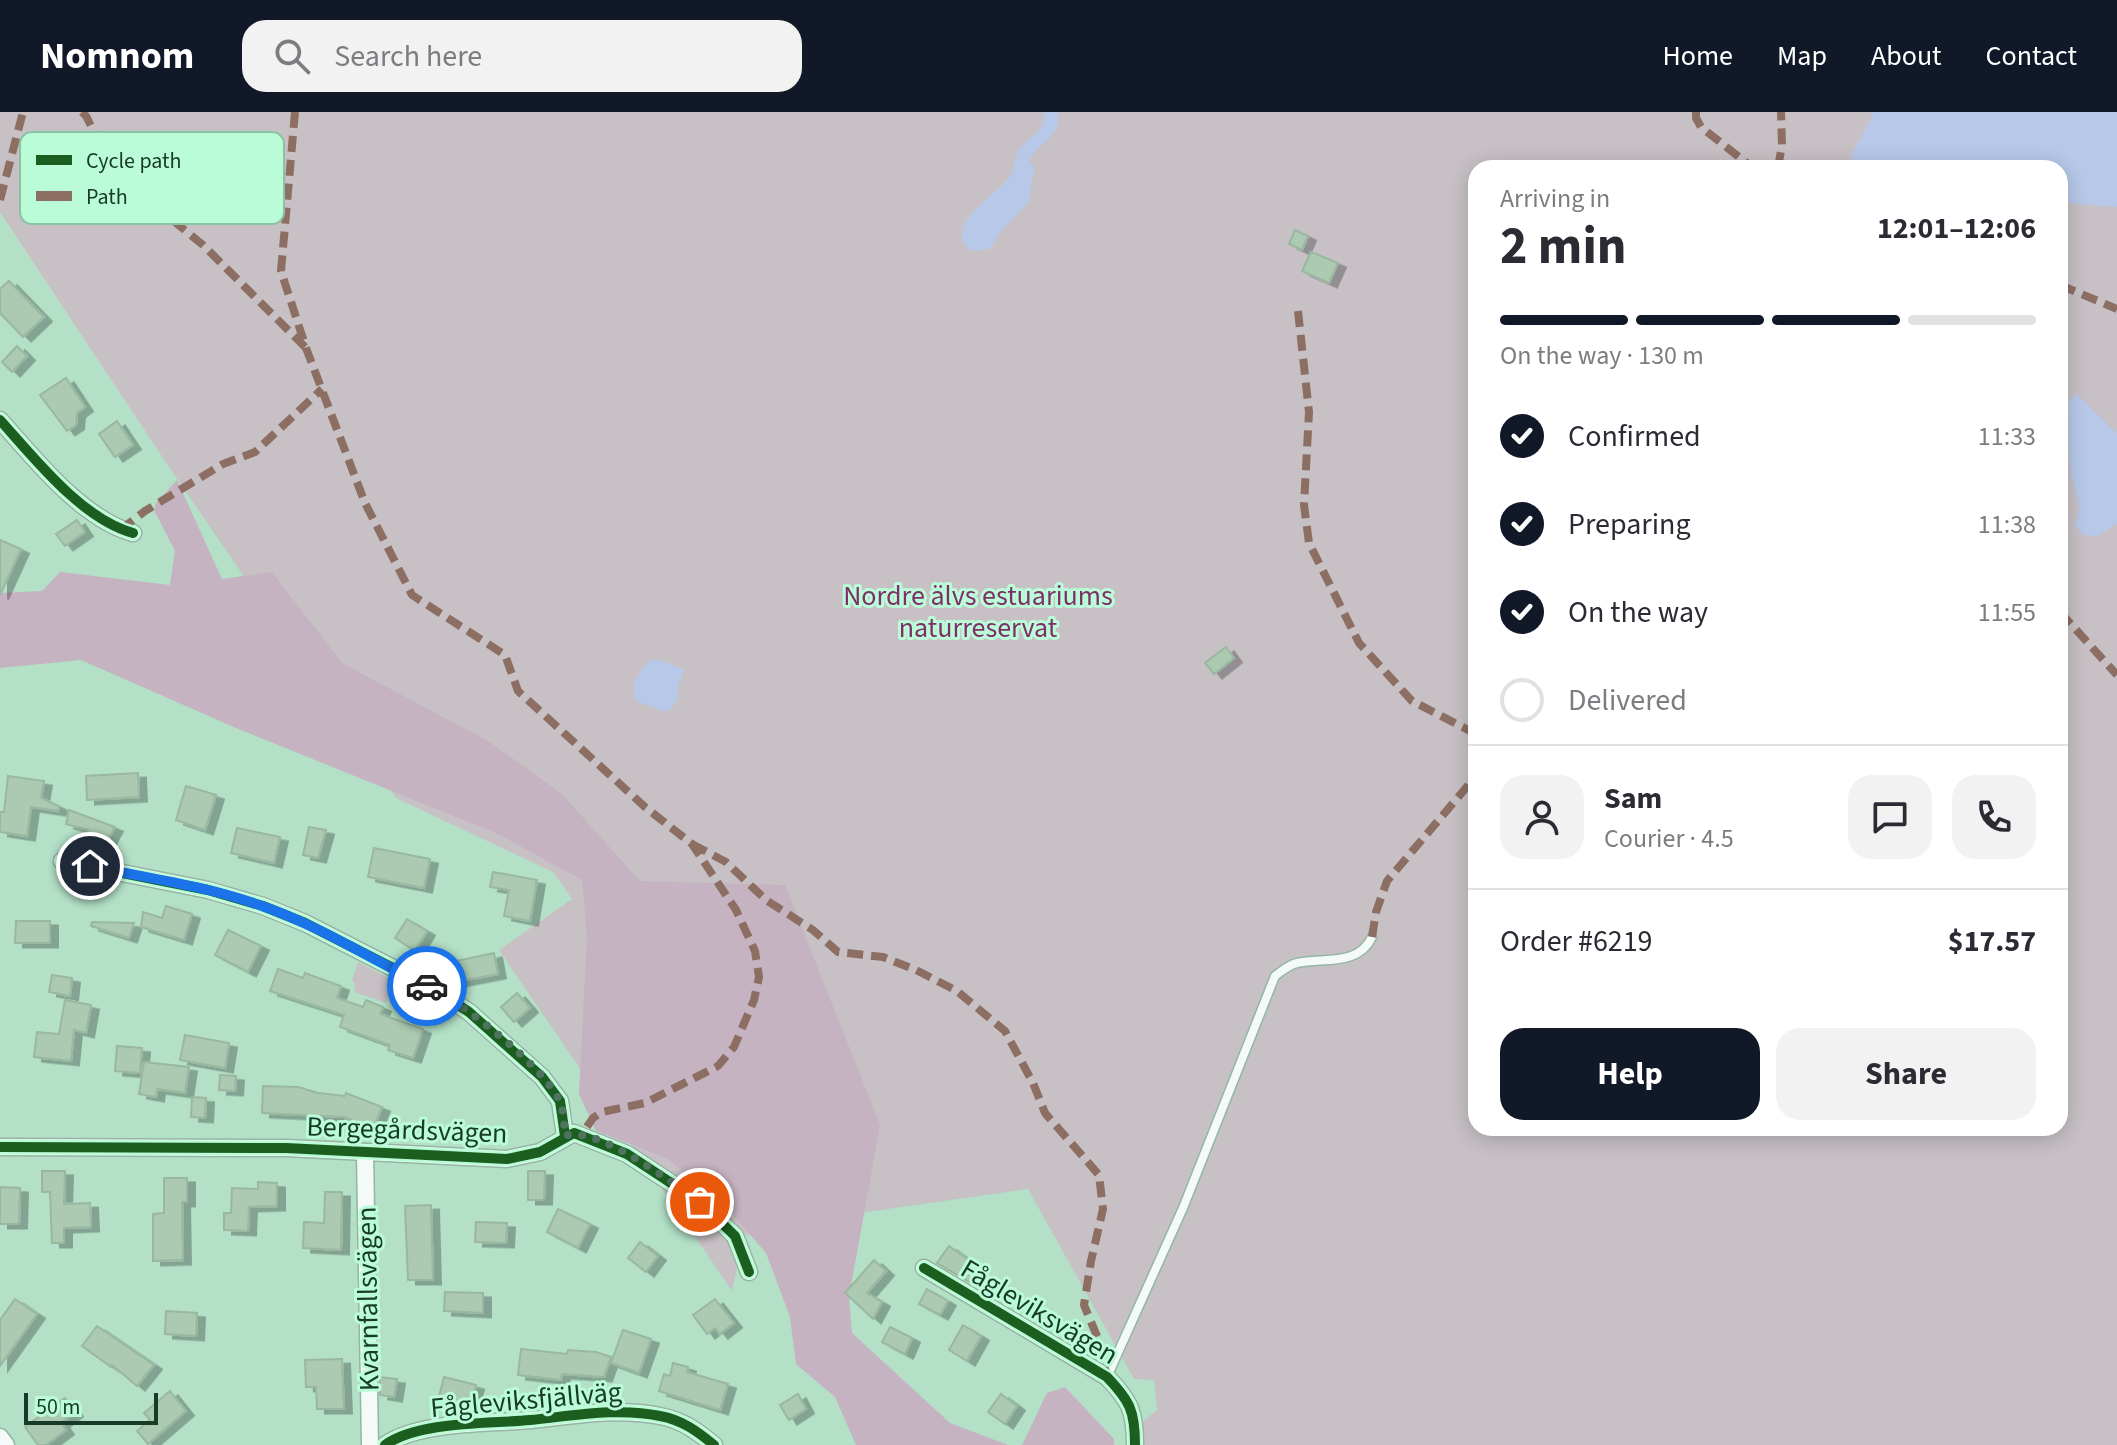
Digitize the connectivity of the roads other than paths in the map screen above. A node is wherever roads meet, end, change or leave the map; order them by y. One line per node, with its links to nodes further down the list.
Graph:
1 (0, 420): 2 (street)
2 (133, 533)
3 (62, 861): 5 (street)
4 (1372, 937): 10 (lane)
5 (565, 1136): 7 (street, Bergegårdsvägen); 9 (street)
6 (0, 1147): 7 (street, Bergegårdsvägen)
7 (365, 1153): 13 (street, Kvarnfallsvägen)
8 (924, 1268): 10 (street, Fågleviksvägen)
9 (749, 1272)
10 (1107, 1377): 16 (street, Fågleviksvägen)
11 (0, 1437): 12 (street)
12 (6, 1445)
13 (370, 1445)
14 (385, 1445): 15 (street, Fågleviksfjällväg)
15 (714, 1445)
16 (1135, 1445)

